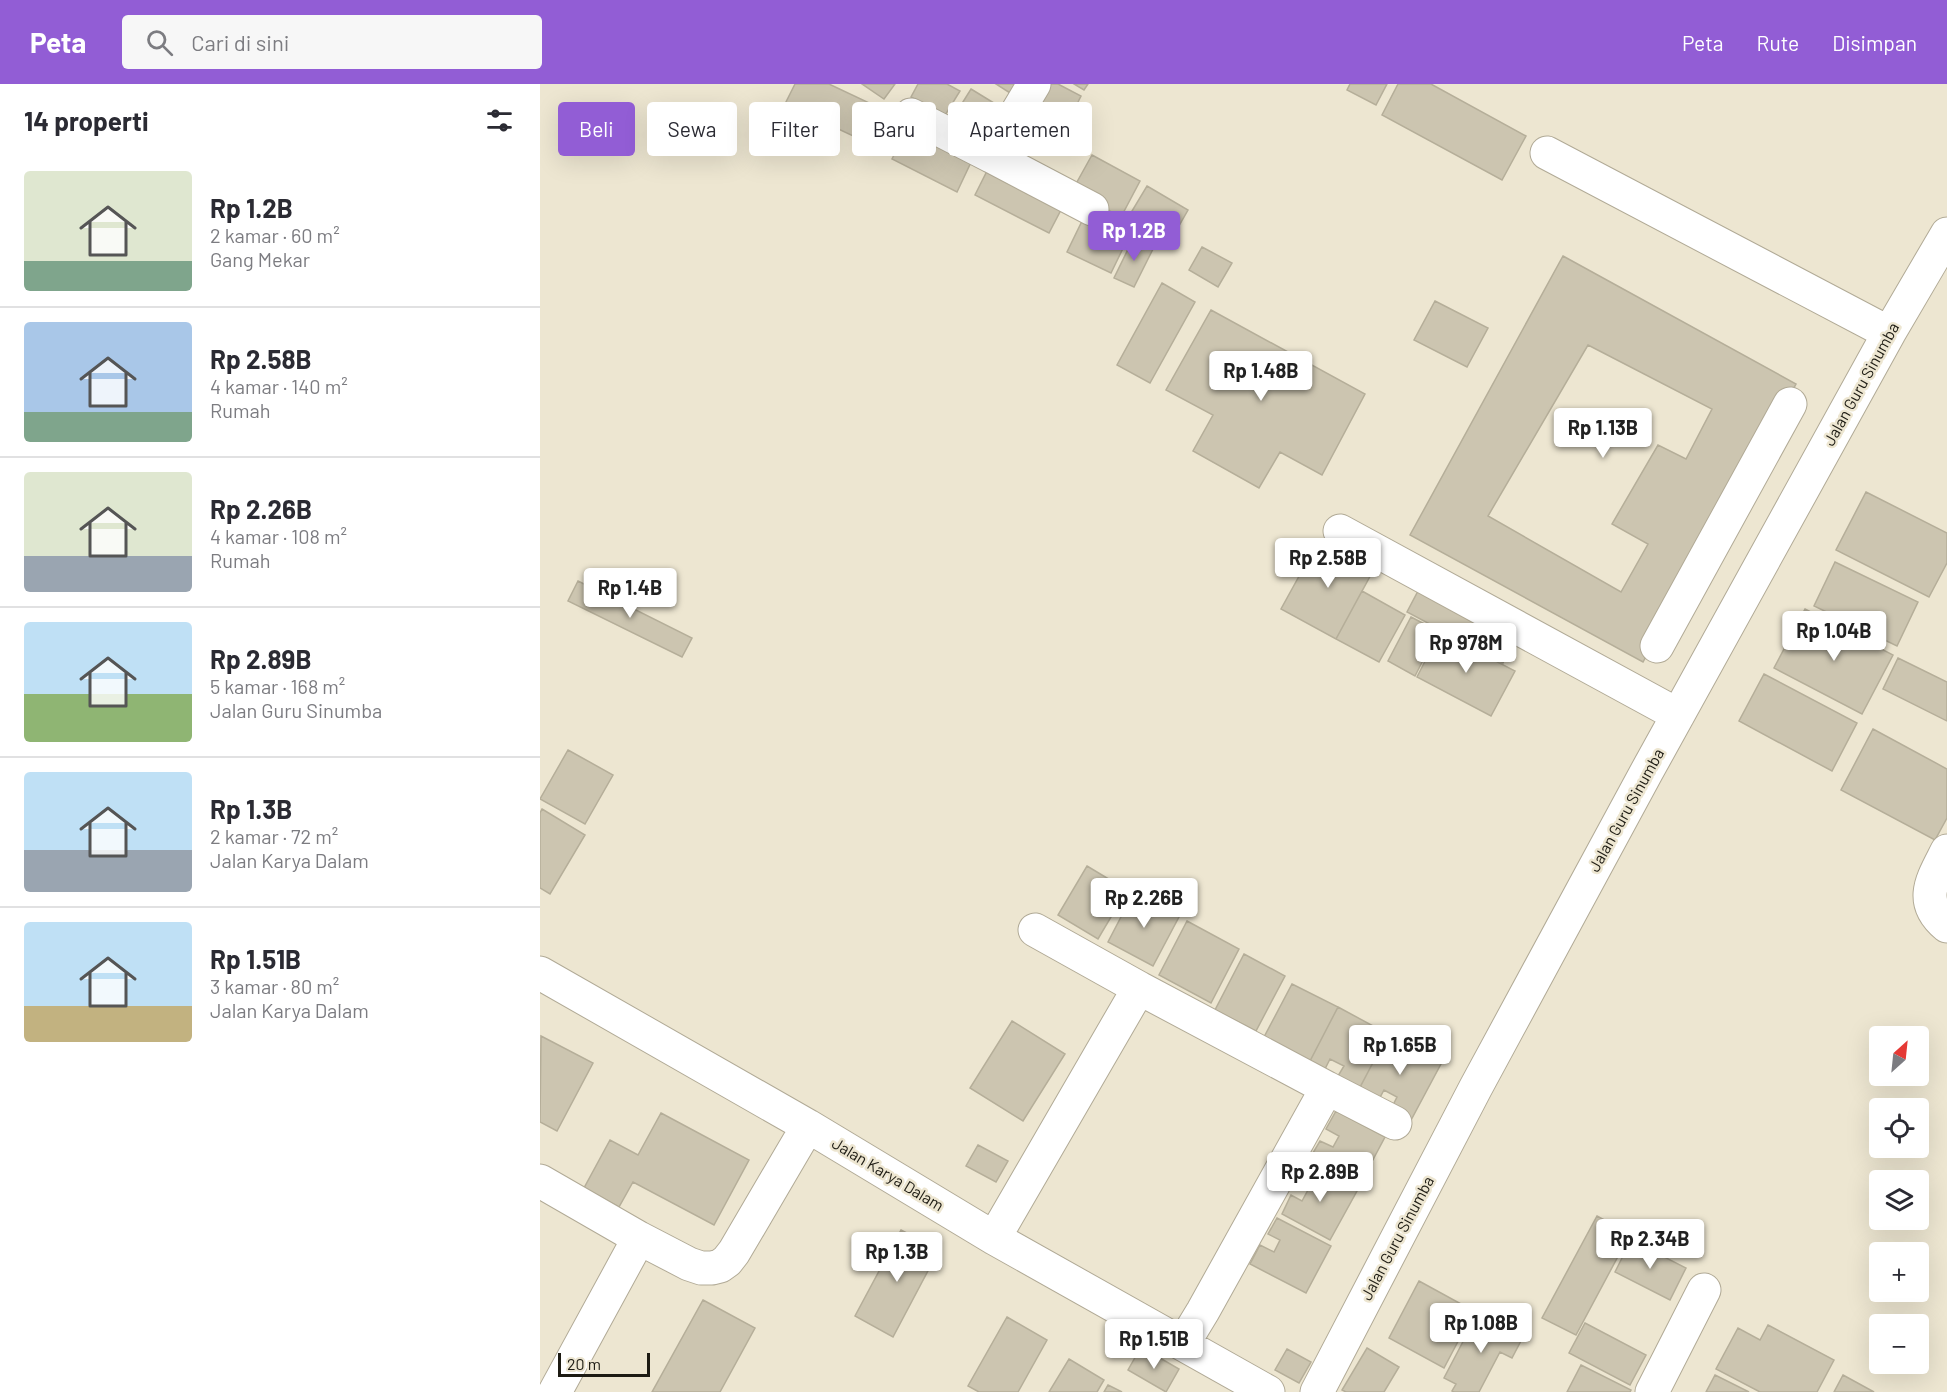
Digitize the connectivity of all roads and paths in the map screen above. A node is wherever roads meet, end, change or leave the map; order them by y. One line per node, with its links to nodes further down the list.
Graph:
1 (1034, 84): 2 (street)
2 (1023, 102)
3 (1547, 153): 7 (street)
4 (991, 156): 5 (street)
5 (1092, 209)
6 (1947, 234): 7 (street, Jalan Guru Sinumba)
7 (1889, 333): 10 (street, Jalan Guru Sinumba)
8 (1790, 404): 9 (street)
9 (1740, 497): 10 (street); 12 (street)
10 (1785, 521): 13 (street, Jalan Guru Sinumba)
11 (1340, 531): 15 (street)
12 (1712, 548): 13 (street); 14 (street)
13 (1757, 572): 15 (street, Jalan Guru Sinumba)
14 (1657, 646)
15 (1678, 715): 31 (street, Jalan Guru Sinumba)
16 (1947, 850): 17 (street)
17 (1947, 926)
18 (1035, 930): 20 (street)
19 (540, 973): 23 (street, Jalan Karya Dalam)
20 (1139, 988): 21 (street); 26 (street)
21 (1327, 1088): 22 (street); 28 (street)
22 (1395, 1122)
23 (808, 1126): 25 (street); 26 (street, Jalan Karya Dalam)
24 (540, 1181): 25 (street)
25 (639, 1238): 29 (street)
26 (994, 1238): 28 (street, Jalan Karya Dalam)
27 (1704, 1290): 32 (street)
28 (1183, 1344): 30 (street, Jalan Karya Dalam)
29 (555, 1392)
30 (1268, 1392)
31 (1317, 1392)
32 (1652, 1392)

